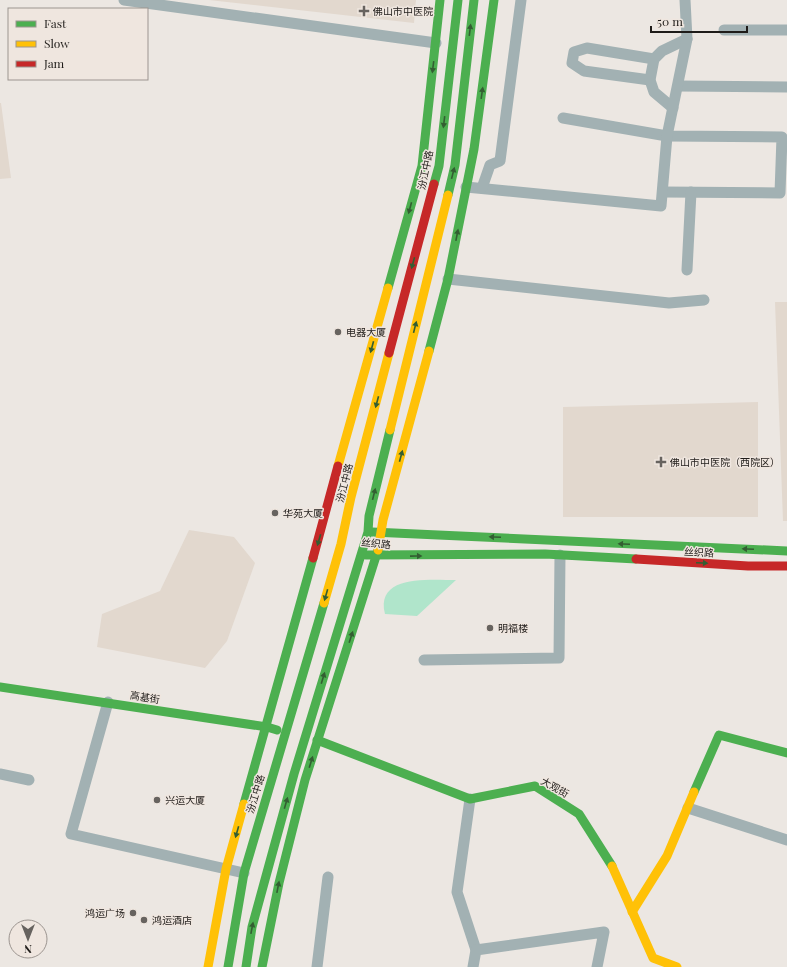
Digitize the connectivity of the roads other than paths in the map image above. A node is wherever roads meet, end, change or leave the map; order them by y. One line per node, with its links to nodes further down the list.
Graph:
1 (124, 0): 11 (street)
2 (440, 0): 11 (main road)
3 (458, 0): 32 (main road, 汾江中路, one-way to 32)
4 (474, 0): 26 (main road, 汾江中路, one-way to 4)
5 (494, 0): 19 (main road, one-way to 5)
6 (521, 0): 20 (street)
7 (685, 0): 10 (street)
8 (724, 30): 9 (street)
9 (787, 30)
10 (687, 39): 12 (street); 14 (street)
11 (436, 43): 40 (main road, one-way to 40)
12 (654, 59): 13 (street); 13 (street)
13 (650, 80): 16 (street)
14 (678, 86): 15 (street); 16 (street)
15 (787, 87)
16 (673, 108): 18 (street)
17 (563, 118): 18 (street)
18 (667, 136): 21 (street); 22 (street)
19 (466, 187): 20 (street); 24 (main road, one-way to 19)
20 (482, 188): 21 (street)
21 (663, 192): 22 (street)
22 (690, 192): 23 (street)
23 (687, 270)
24 (448, 279): 25 (street); 27 (main road, one-way to 24)
25 (704, 300)
26 (369, 516): 27 (main road); 28 (main road, 汾江中路)
27 (387, 521): 29 (main road)
28 (368, 532): 29 (main road, 丝织路); 32 (main road, 丝织路); 32 (main road, 汾江中路)
29 (382, 532): 31 (main road, 丝织路, one-way to 29); 35 (main road)
30 (631, 533): 31 (main road)
31 (655, 545): 33 (main road, 丝织路, one-way to 31)
32 (351, 549): 35 (main road, 丝织路); 41 (main road, 汾江中路, one-way to 41); 56 (main road, 汾江中路, one-way to 32)
33 (787, 551)
34 (560, 555): 35 (main road, 丝织路, one-way to 34); 36 (main road, 丝织路, one-way to 36); 37 (street)
35 (377, 556): 42 (main road, one-way to 35)
36 (787, 566)
37 (424, 660)
38 (0, 687): 39 (main road, 高基街)
39 (108, 702): 40 (main road, 高基街); 49 (street)
40 (267, 727): 41 (main road, 高基街); 49 (main road, one-way to 49)
41 (285, 733): 50 (main road, 汾江中路)
42 (317, 740): 46 (main road); 57 (main road, one-way to 42)
43 (787, 753): 47 (main road)
44 (0, 774): 45 (street)
45 (29, 780)
46 (470, 799): 52 (main road, 大观街); 53 (street)
47 (688, 808): 48 (street); 52 (main road)
48 (787, 840)
49 (226, 869): 50 (street); 54 (main road)
50 (244, 873): 55 (main road, 汾江中路)
51 (328, 877): 58 (street)
52 (632, 912): 61 (main road, 大观街)
53 (476, 950): 59 (street); 60 (street)
54 (208, 967)
55 (228, 967)
56 (246, 967)
57 (262, 967)
58 (317, 967)
59 (473, 967)
60 (597, 967)
61 (677, 967)

